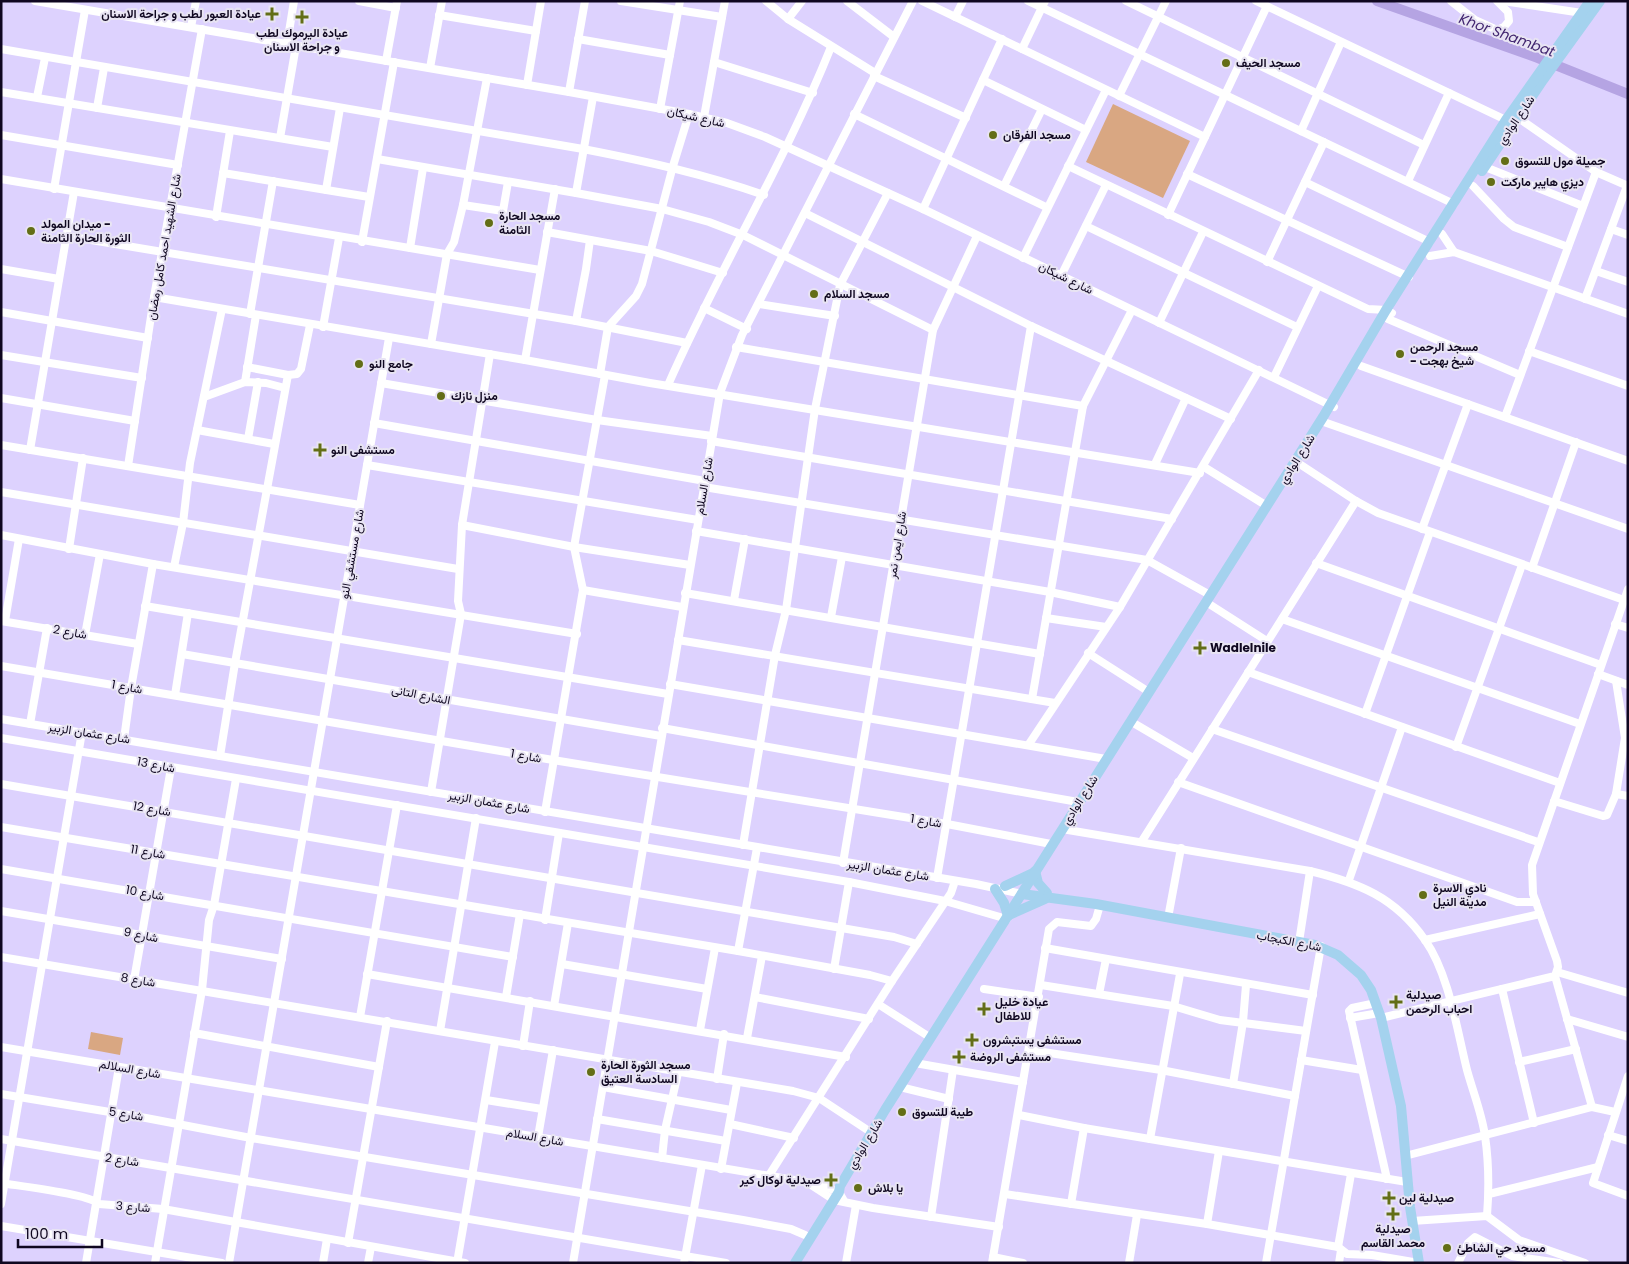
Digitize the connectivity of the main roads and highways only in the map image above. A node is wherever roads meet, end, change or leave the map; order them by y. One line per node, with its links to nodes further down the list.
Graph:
1 (1590, 1): 3 (main road, شارع الوادي)
2 (1600, 1): 3 (main road, شارع الوادي)
3 (1558, 52): 4 (main road, شارع الوادي)
4 (1539, 78): 5 (main road, شارع الوادي); 5 (main road, شارع الوادي)
5 (1389, 314): 6 (main road, شارع الوادي); 6 (main road, شارع الوادي)
6 (1328, 411): 7 (main road, شارع الوادي)
7 (1034, 872): 8 (main road, شارع الوادي); 9 (main road); 10 (main road)
8 (1023, 891): 9 (main road, شارع الكبجاب); 10 (main road, شارع الوادي)
9 (1046, 896): 10 (main road); 14 (main road, شارع الكبجاب)
10 (1008, 917): 11 (main road, شارع الوادي)
11 (836, 1194): 12 (main road, شارع الوادي); 13 (main road, شارع الوادي)
12 (788, 1263)
13 (795, 1263)
14 (1419, 1263)

